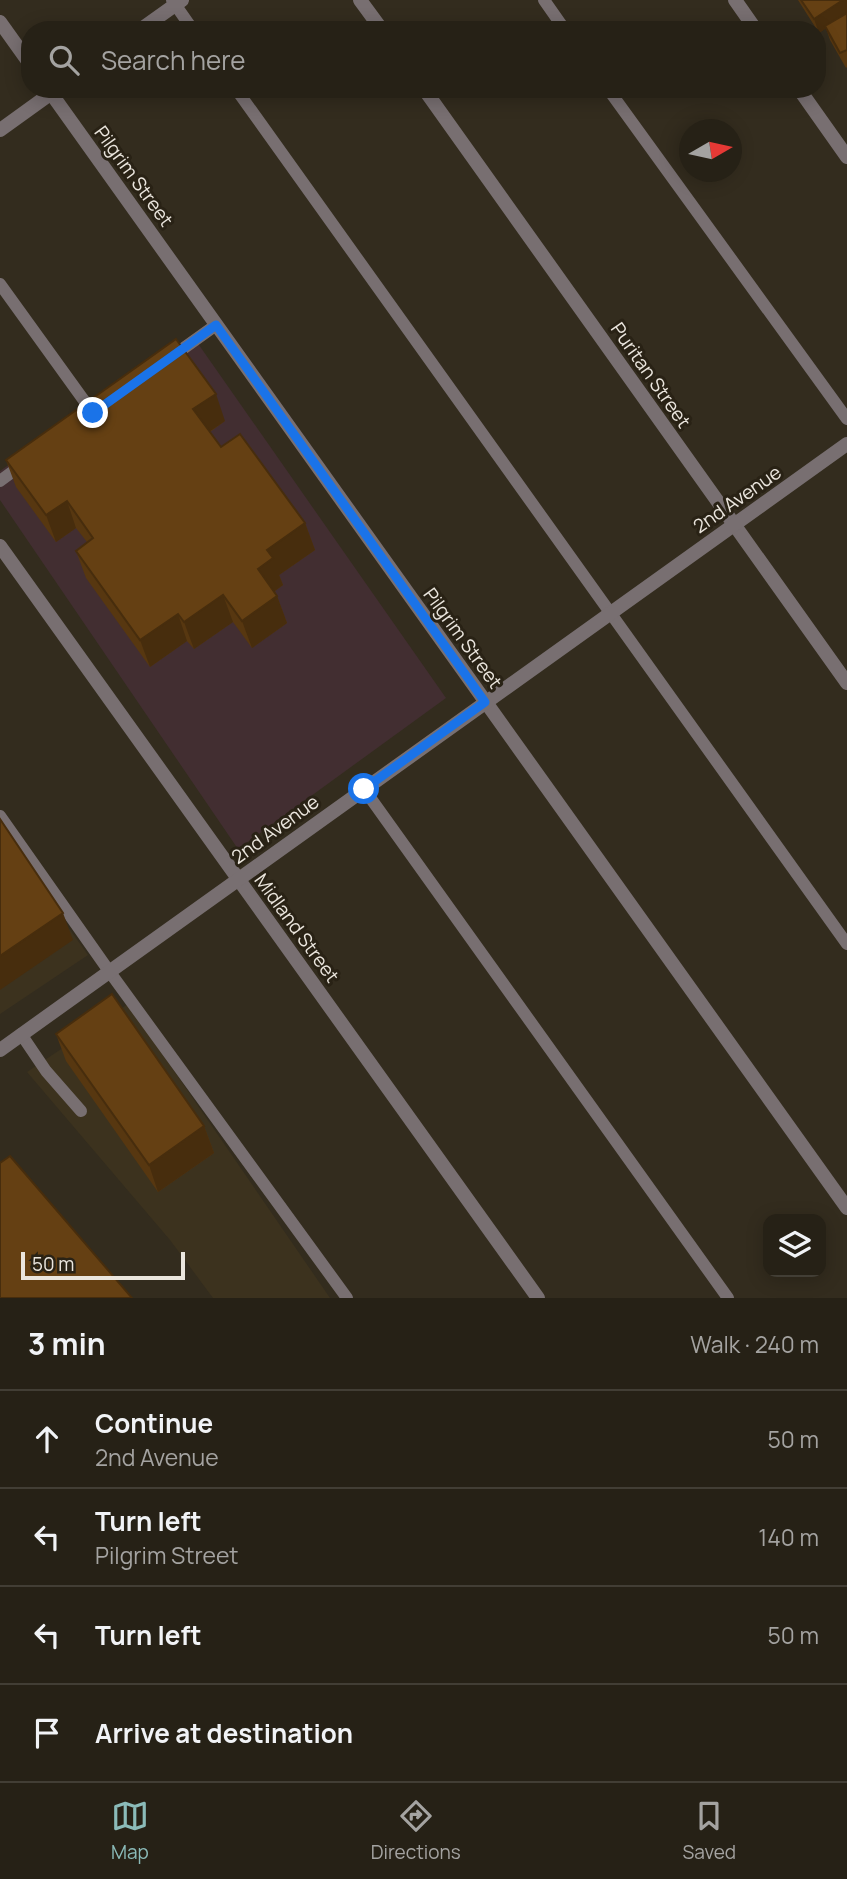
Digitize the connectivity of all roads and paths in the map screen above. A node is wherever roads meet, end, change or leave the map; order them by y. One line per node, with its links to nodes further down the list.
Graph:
1 (360, 0): 7 (street)
2 (544, 0): 8 (lane)
3 (735, 0): 9 (street)
4 (176, 2): 5 (street); 6 (lane)
5 (152, 21)
6 (188, 21)
7 (375, 21)
8 (559, 21)
9 (750, 21)
10 (0, 22): 11 (street)
11 (21, 51)
12 (43, 98): 18 (street)
13 (57, 98): 21 (street, Pilgrim Street)
14 (242, 98): 30 (lane)
15 (430, 98): 28 (street, Puritan Street)
16 (615, 98): 24 (lane)
17 (805, 98): 19 (street)
18 (0, 130)
19 (847, 157)
20 (0, 284): 23 (lane)
21 (216, 325): 22 (lane); 32 (street, Pilgrim Street)
22 (160, 365)
23 (104, 405)
24 (847, 419)
25 (847, 444): 28 (street, 2nd Avenue)
26 (31, 458): 27 (lane)
27 (0, 481)
28 (734, 524): 30 (street, 2nd Avenue); 31 (street, Puritan Street)
29 (0, 546): 35 (street, Midland Street)
30 (611, 612): 32 (street, 2nd Avenue); 36 (lane)
31 (847, 682)
32 (485, 702): 33 (street, 2nd Avenue); 41 (street, Pilgrim Street)
33 (364, 789): 35 (street, 2nd Avenue); 44 (lane)
34 (0, 816): 37 (lane)
35 (238, 879): 37 (street, 2nd Avenue); 43 (street, Midland Street)
36 (847, 944)
37 (109, 971): 38 (street, 2nd Avenue); 42 (lane)
38 (21, 1034): 39 (street, 2nd Avenue); 40 (lane)
39 (0, 1050)
40 (81, 1111)
41 (847, 1208)
42 (347, 1298)
43 (538, 1298)
44 (728, 1298)

